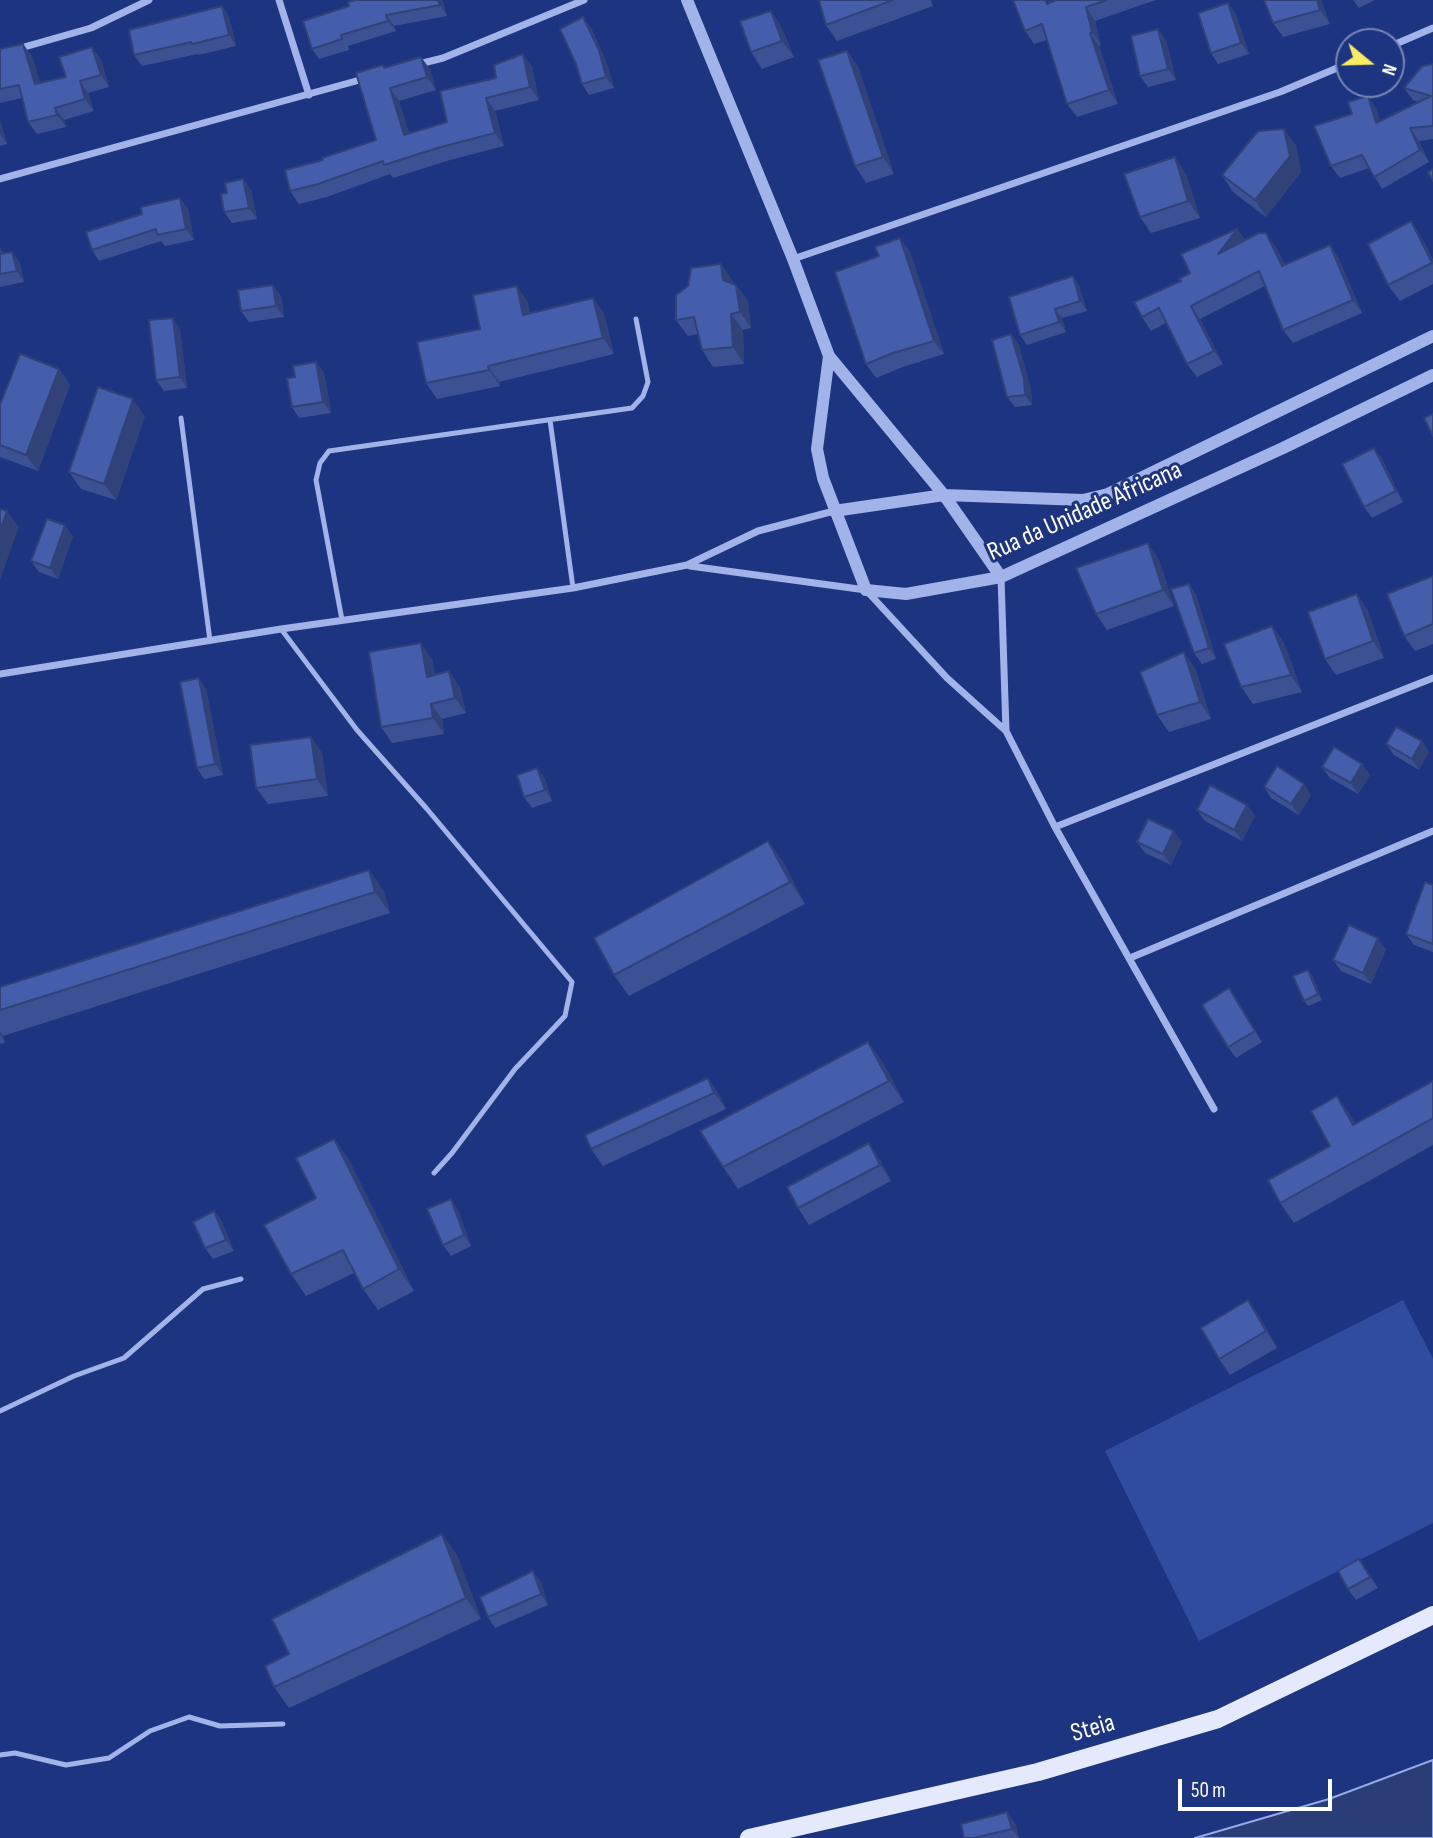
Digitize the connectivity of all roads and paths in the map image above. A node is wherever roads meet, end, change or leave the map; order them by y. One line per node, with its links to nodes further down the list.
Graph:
1 (149, 0): 7 (street)
2 (279, 0): 11 (street)
3 (583, 0): 8 (street)
4 (687, 0): 13 (street)
5 (1433, 28): 6 (street)
6 (1405, 40)
7 (0, 54)
8 (416, 65)
9 (1335, 70): 13 (street)
10 (376, 76): 11 (street)
11 (309, 95): 12 (street)
12 (0, 178)
13 (793, 259): 16 (street)
14 (636, 319): 19 (lane)
15 (1433, 336): 20 (street, Rua da Unidade Africana)
16 (829, 356): 20 (street); 21 (street)
17 (1433, 375): 23 (street, Rua da Unidade Africana)
18 (181, 418): 28 (lane)
19 (550, 421): 24 (lane); 26 (lane)
20 (944, 495): 21 (street, Rua da Unidade Africana); 23 (street)
21 (834, 512): 22 (street, Rua da Unidade Africana); 25 (street)
22 (687, 565): 24 (street); 25 (street, Rua da Unidade Africana)
23 (1002, 577): 25 (street, Rua da Unidade Africana); 31 (street)
24 (573, 588): 26 (street)
25 (866, 590): 31 (street)
26 (342, 620): 27 (street)
27 (281, 629): 28 (street); 36 (lane)
28 (210, 641): 29 (street)
29 (0, 674)
30 (1433, 678): 32 (street)
31 (1006, 731): 32 (street)
32 (1055, 827): 34 (street)
33 (1433, 831): 34 (street)
34 (1130, 958): 35 (street)
35 (1214, 1109)
36 (434, 1173)
37 (241, 1279): 38 (lane)
38 (0, 1411)
39 (1433, 1615): 42 (main road, Steia)
40 (283, 1724): 41 (lane)
41 (0, 1755)
42 (749, 1838)

